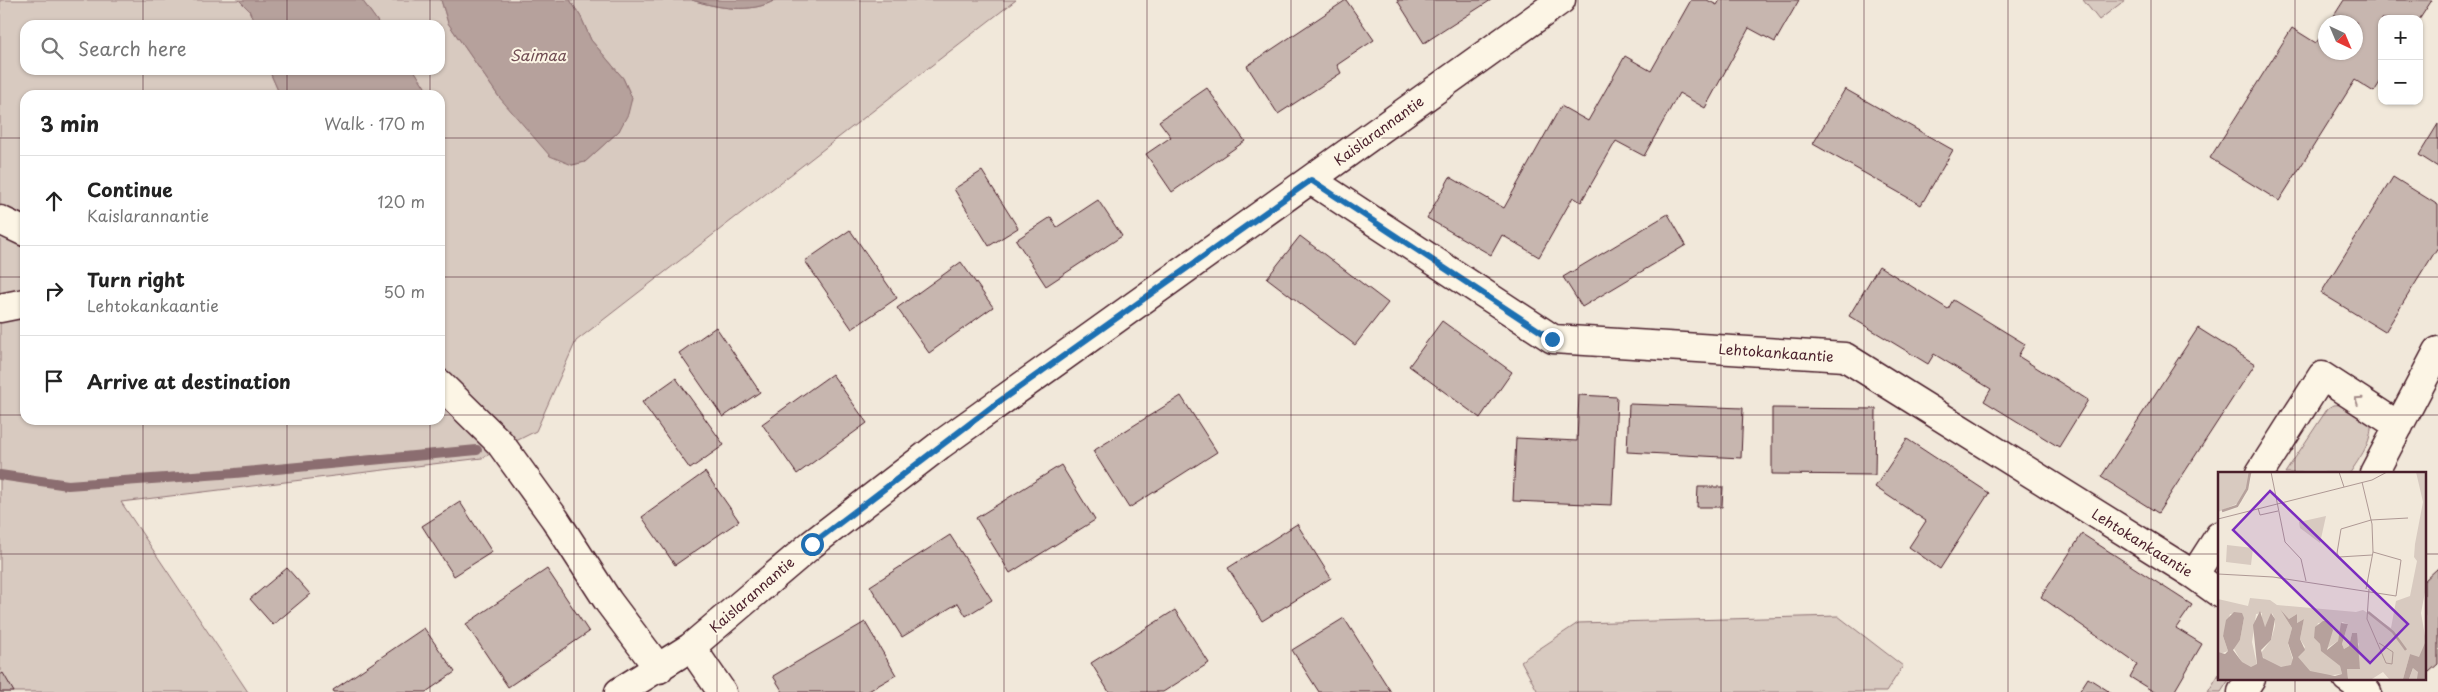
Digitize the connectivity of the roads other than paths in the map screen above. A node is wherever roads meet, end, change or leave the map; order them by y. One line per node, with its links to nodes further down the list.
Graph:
1 (1561, 0): 2 (street, Kaislarannantie)
2 (1311, 180): 13 (street, Lehtokankaantie); 15 (street, Kaislarannantie)
3 (0, 220): 4 (street)
4 (20, 230)
5 (20, 304): 6 (street)
6 (0, 308)
7 (2438, 351): 9 (street)
8 (445, 389): 16 (street)
9 (2399, 426): 10 (street, one-way to 10); 11 (street)
10 (2261, 472)
11 (2375, 472)
12 (2218, 538): 13 (street)
13 (2194, 575): 14 (street, Lehtokankaantie)
14 (2218, 592)
15 (692, 647): 16 (street, Kaislarannantie); 20 (street)
16 (659, 669): 19 (street, Kaislarannantie)
17 (2250, 680): 21 (street)
18 (2350, 680): 22 (street)
19 (620, 692)
20 (722, 692)
21 (2242, 692)
22 (2367, 692)

